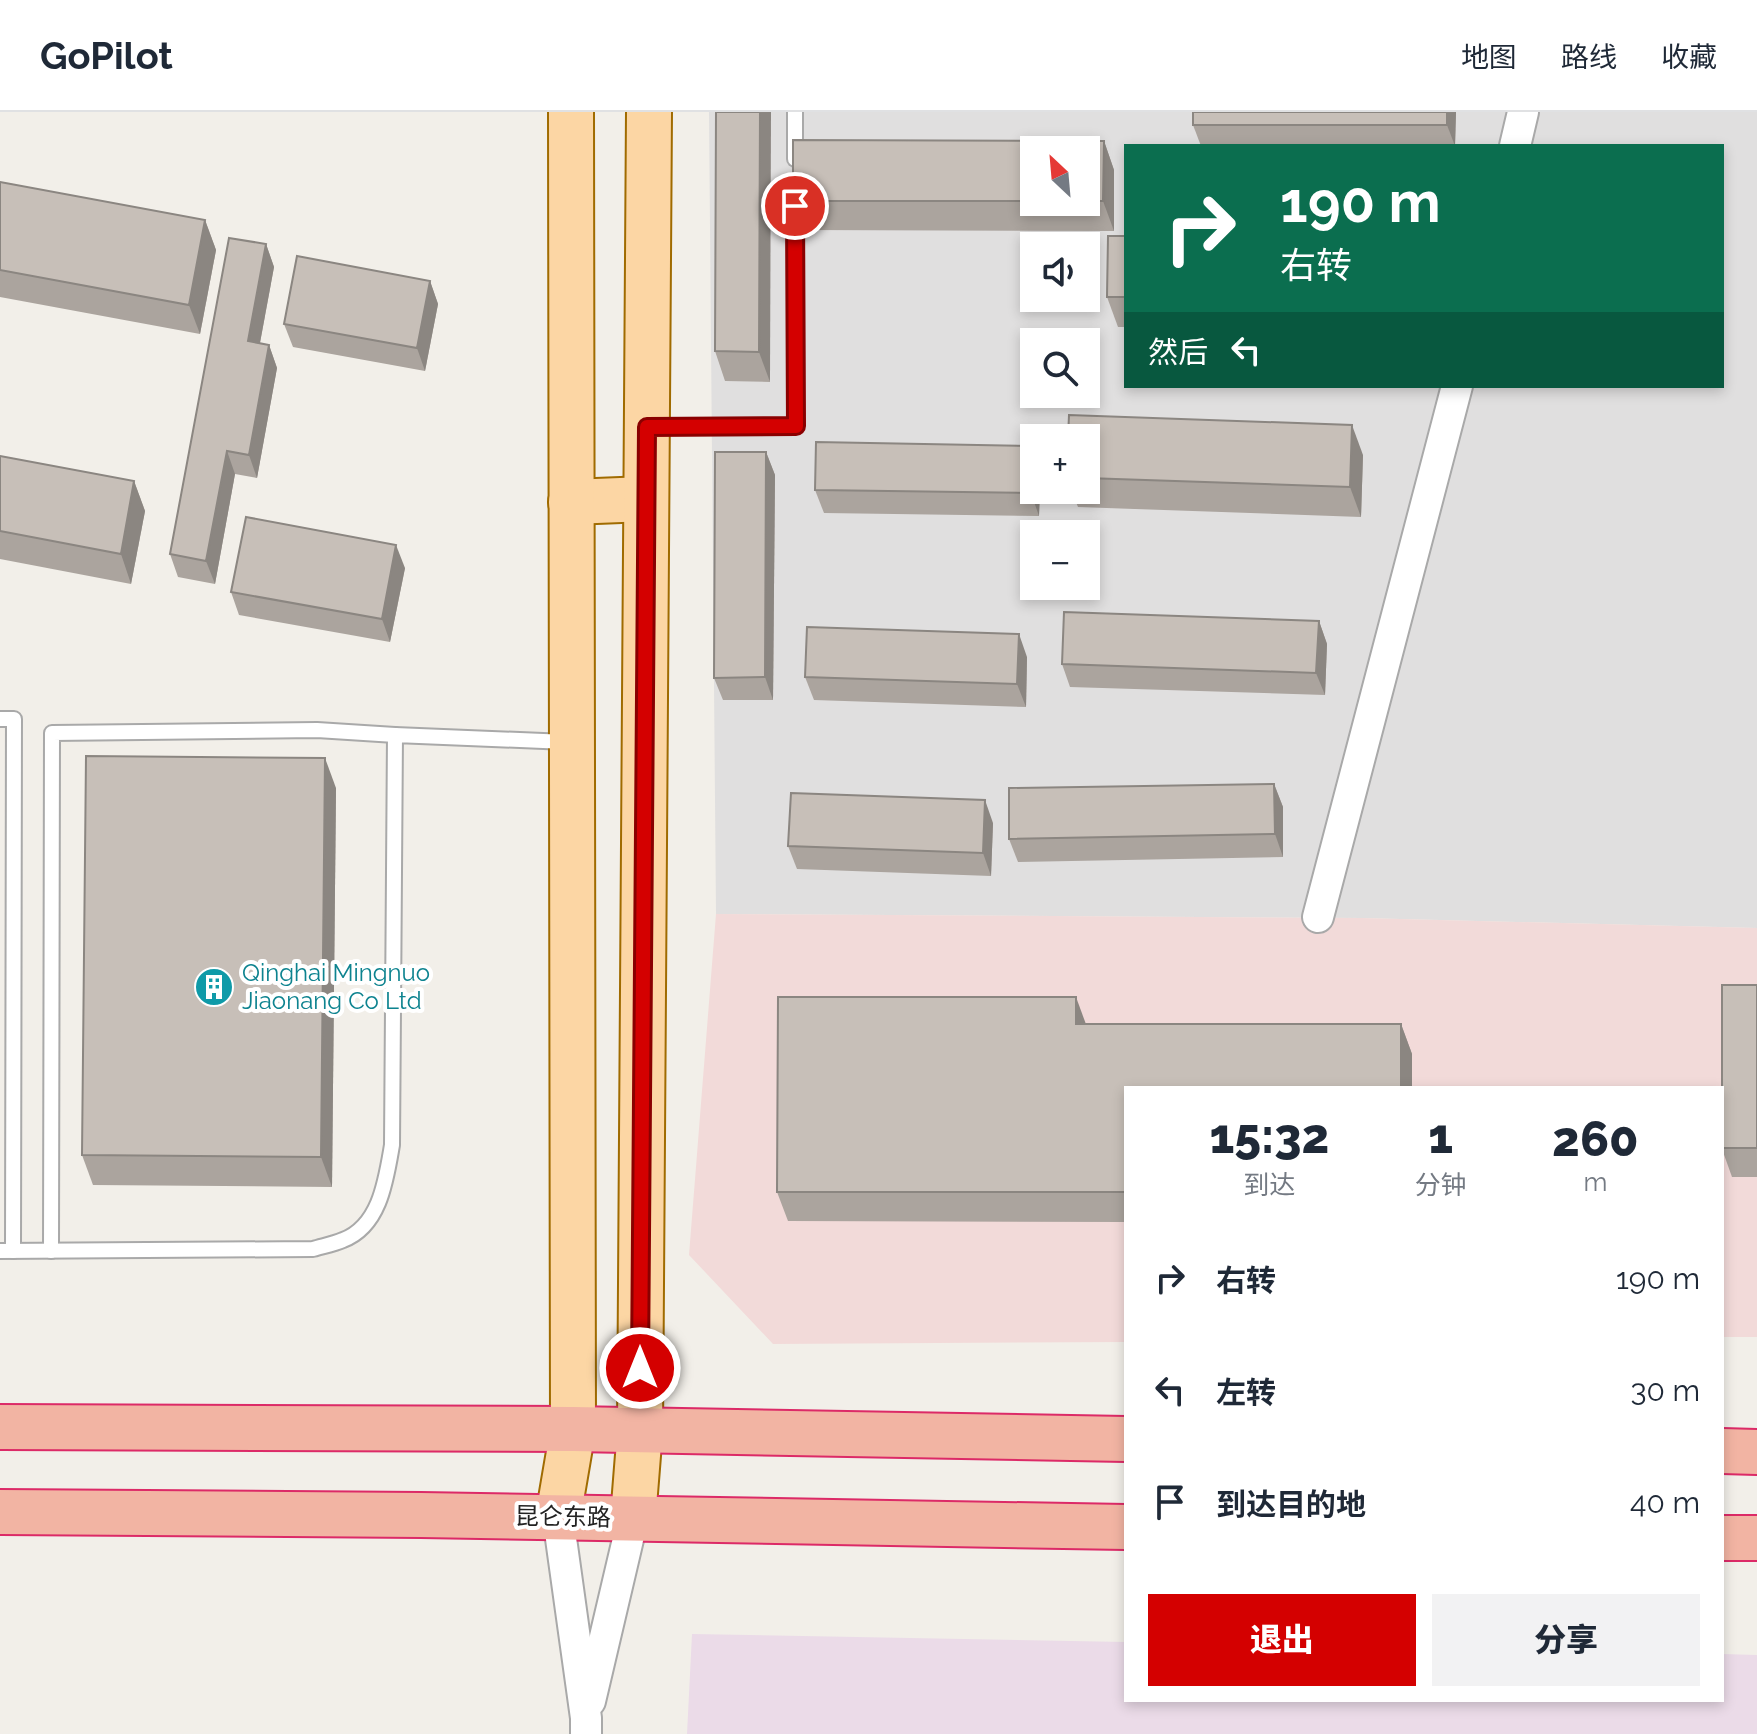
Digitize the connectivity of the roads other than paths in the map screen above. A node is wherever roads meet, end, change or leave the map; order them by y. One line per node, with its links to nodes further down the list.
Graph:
1 (571, 112): 9 (main road)
2 (649, 112): 7 (main road)
3 (795, 112): 7 (lane)
4 (1523, 112): 5 (street)
5 (1515, 144)
6 (1456, 388): 13 (street)
7 (647, 427): 8 (main road)
8 (646, 499): 9 (main road); 18 (main road)
9 (571, 502): 12 (main road)
10 (0, 719): 14 (lane)
11 (395, 735): 12 (lane); 15 (lane); 15 (lane)
12 (571, 742): 17 (main road)
13 (1318, 917)
14 (6, 1251): 15 (lane)
15 (51, 1251)
16 (0, 1427): 17 (highway)
17 (573, 1429): 18 (highway); 23 (main road)
18 (640, 1430): 19 (highway); 24 (main road)
19 (1124, 1439)
20 (1724, 1451): 21 (highway)
21 (1757, 1452)
22 (0, 1512): 23 (highway, 昆仑东路)
23 (558, 1517): 24 (highway, 昆仑东路); 28 (street)
24 (633, 1518): 25 (highway, 昆仑东路); 28 (street)
25 (1124, 1527)
26 (1724, 1538): 27 (highway)
27 (1757, 1538)
28 (586, 1726)

